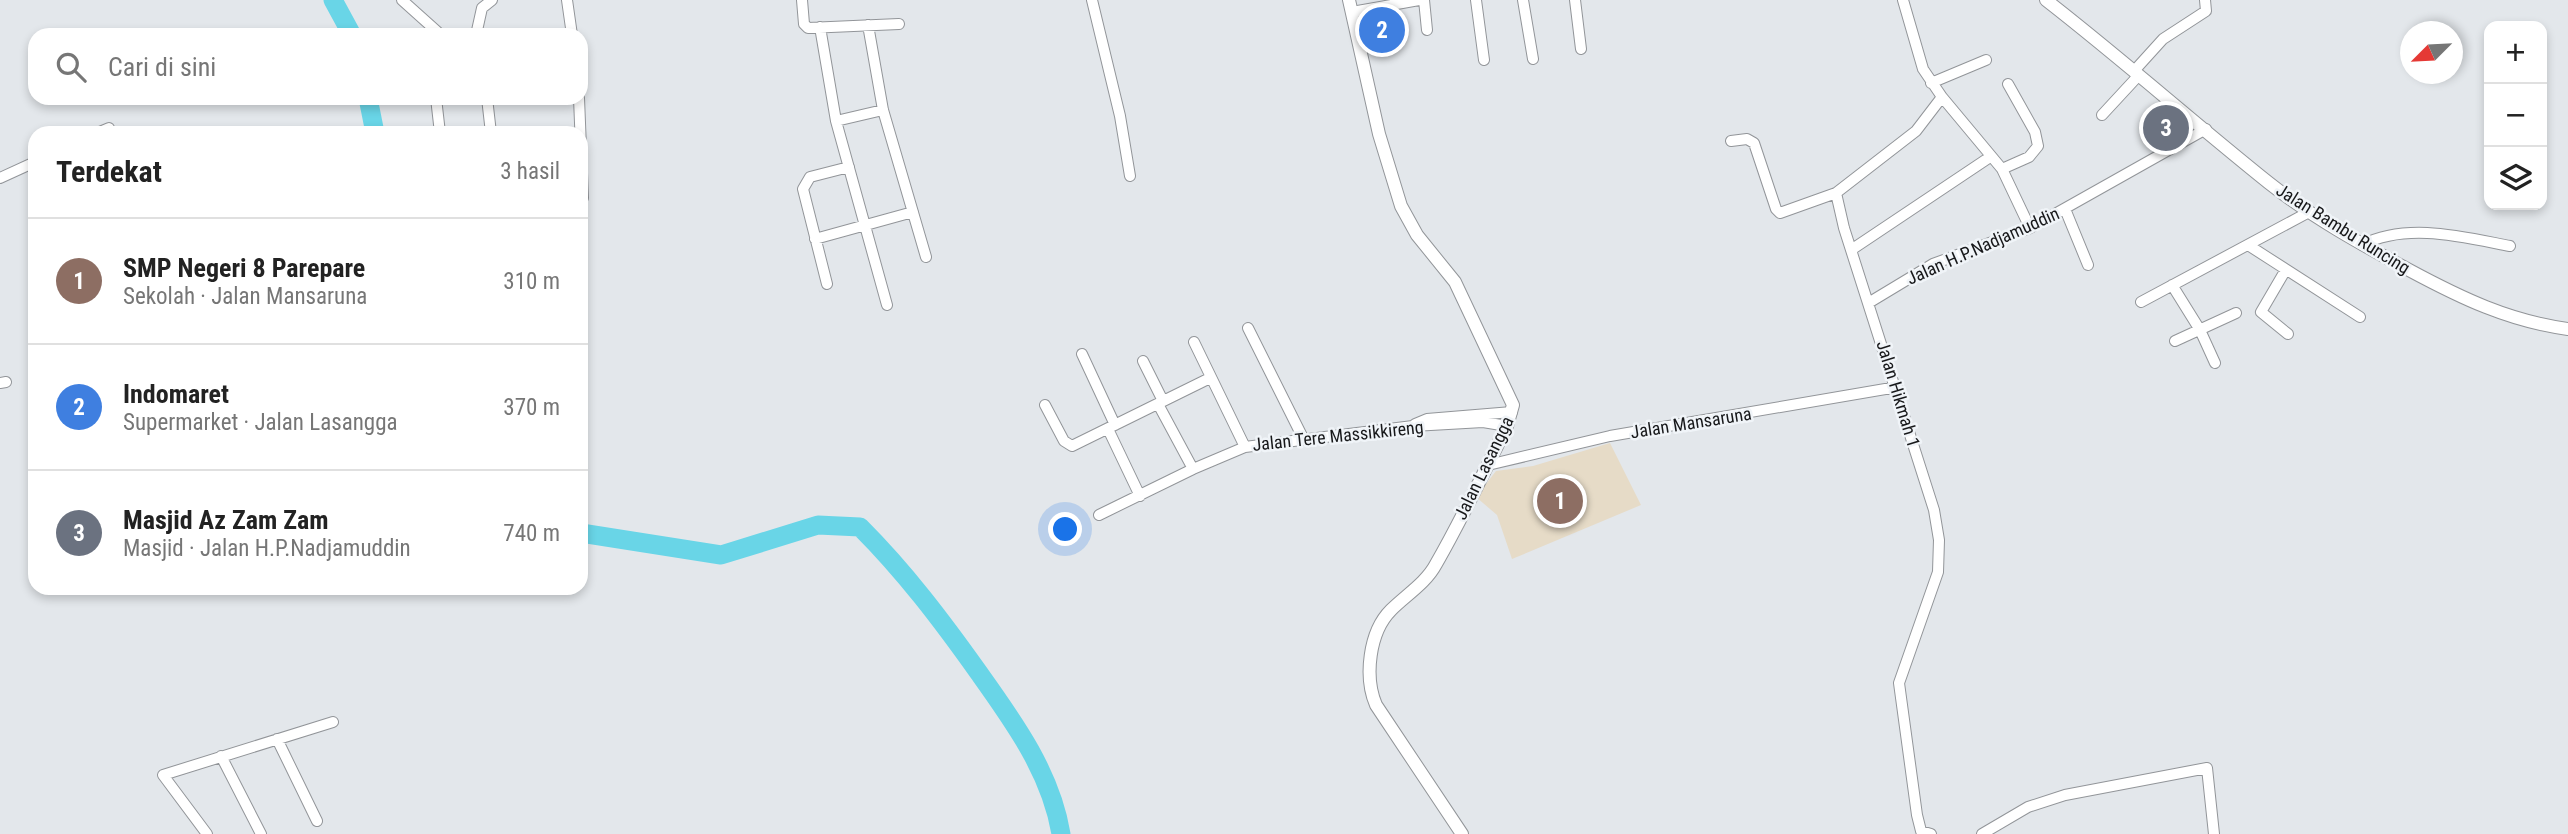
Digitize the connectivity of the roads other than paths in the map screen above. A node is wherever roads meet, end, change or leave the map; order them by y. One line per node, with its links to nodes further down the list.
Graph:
1 (402, 0): 17 (street)
2 (492, 0): 18 (street)
3 (568, 0): 19 (street)
4 (802, 0): 16 (street)
5 (1092, 0): 44 (street)
6 (1421, 0): 13 (street); 20 (street)
7 (1476, 0): 23 (street)
8 (1523, 0): 22 (street)
9 (1575, 0): 21 (street)
10 (1903, 0): 26 (street)
11 (2046, 0): 25 (street, Jalan Bambu Runcing)
12 (2205, 0): 25 (street)
13 (1350, 6): 80 (street, Jalan Lasangga)
14 (899, 24): 15 (street)
15 (868, 25): 16 (street); 32 (street)
16 (820, 27): 34 (street)
17 (433, 28)
18 (478, 28)
19 (571, 28)
20 (1427, 30)
21 (1581, 49)
22 (1534, 59)
23 (1484, 60)
24 (1986, 60): 26 (street)
25 (2137, 73): 33 (street); 38 (street, Jalan Bambu Runcing)
26 (1931, 83): 28 (street)
27 (2008, 84): 43 (street)
28 (1942, 97): 40 (street); 46 (street)
29 (437, 105): 35 (street)
30 (488, 105): 36 (street)
31 (579, 105): 37 (street)
32 (883, 110): 34 (street); 48 (street)
33 (2102, 115)
34 (836, 121): 42 (street)
35 (439, 126)
36 (490, 126)
37 (580, 126)
38 (2206, 129): 47 (street, Jalan H.P.Nadjamuddin); 49 (street, Jalan Bambu Runcing)
39 (1731, 141): 46 (street)
40 (1990, 157): 43 (street); 56 (street)
41 (28, 165): 45 (street)
42 (849, 167): 50 (street); 52 (street)
43 (2002, 169): 51 (street)
44 (1130, 176)
45 (0, 178)
46 (1836, 193): 56 (street, Jalan Hikmah 1)
47 (2065, 209): 51 (street, Jalan H.P.Nadjamuddin); 58 (street)
48 (913, 212): 50 (street); 57 (street)
49 (2309, 212): 53 (street); 54 (street, Jalan Bambu Runcing)
50 (865, 224): 52 (street); 64 (street)
51 (2030, 228): 62 (street, Jalan H.P.Nadjamuddin)
52 (815, 239): 60 (street)
53 (2248, 245): 59 (street); 61 (street)
54 (2362, 245): 55 (street); 68 (street, Jalan Bambu Runcing)
55 (2510, 246)
56 (1851, 250): 62 (street, Jalan Hikmah 1)
57 (926, 257)
58 (2088, 265)
59 (2285, 271): 66 (street); 70 (street)
60 (827, 284)
61 (2172, 285): 63 (street); 69 (street)
62 (1870, 302): 77 (street, Jalan Hikmah 1)
63 (2141, 302)
64 (887, 305)
65 (2236, 313): 69 (street)
66 (2360, 317)
67 (1248, 328): 84 (street)
68 (2568, 329)
69 (2200, 330): 71 (street); 75 (street)
70 (2288, 334)
71 (2175, 341)
72 (1194, 342): 76 (street, Jalan Tere Massikkireng)
73 (1082, 354): 83 (street)
74 (1143, 361): 78 (street)
75 (2215, 363)
76 (1210, 378): 78 (street); 85 (street, Jalan Tere Massikkireng)
77 (1896, 387): 86 (street, Jalan Mansaruna); 94 (street, Jalan Hikmah 1)
78 (1161, 403): 83 (street); 87 (street)
79 (1045, 405): 83 (street)
80 (1512, 412): 81 (street); 82 (street, Jalan Lasangga)
81 (1413, 426): 82 (street, Jalan Tere Massikkireng); 84 (street, Jalan Tere Massikkireng)
82 (1507, 426): 86 (street, Jalan Lasangga)
83 (1112, 427): 88 (street)
84 (1304, 440): 85 (street, Jalan Tere Massikkireng)
85 (1245, 447): 87 (street)
86 (1488, 465): 97 (street, Jalan Lasangga)
87 (1193, 469): 88 (street)
88 (1140, 496): 89 (street)
89 (1099, 515)
90 (334, 722): 91 (street)
91 (277, 739): 92 (street); 93 (street)
92 (221, 756): 95 (street); 96 (street)
93 (317, 821)
94 (1922, 833)
95 (207, 834)
96 (261, 834)
97 (1462, 834)
98 (1982, 834): 99 (street)
99 (2214, 834)

